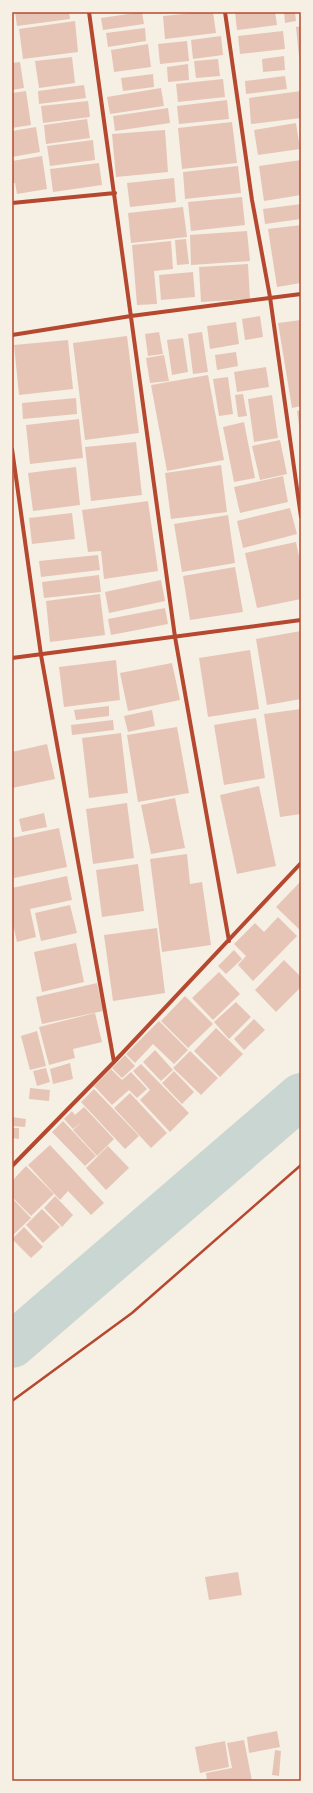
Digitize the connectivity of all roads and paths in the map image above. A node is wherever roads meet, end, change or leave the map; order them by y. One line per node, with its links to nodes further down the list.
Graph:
1 (89, 12): 3 (street)
2 (225, 12): 6 (street)
3 (115, 193): 4 (street); 7 (street)
4 (12, 202)
5 (301, 294): 6 (street)
6 (270, 297): 7 (street); 10 (street)
7 (131, 316): 8 (street); 12 (street)
8 (12, 335)
9 (12, 449): 13 (street)
10 (301, 517)
11 (301, 620): 12 (street)
12 (175, 637): 13 (street); 16 (street)
13 (41, 655): 14 (street); 17 (street)
14 (12, 658)
15 (301, 863): 16 (street)
16 (229, 941): 17 (street)
17 (114, 1062): 19 (street)
18 (301, 1165): 20 (path)
19 (12, 1166)
20 (12, 1401)

